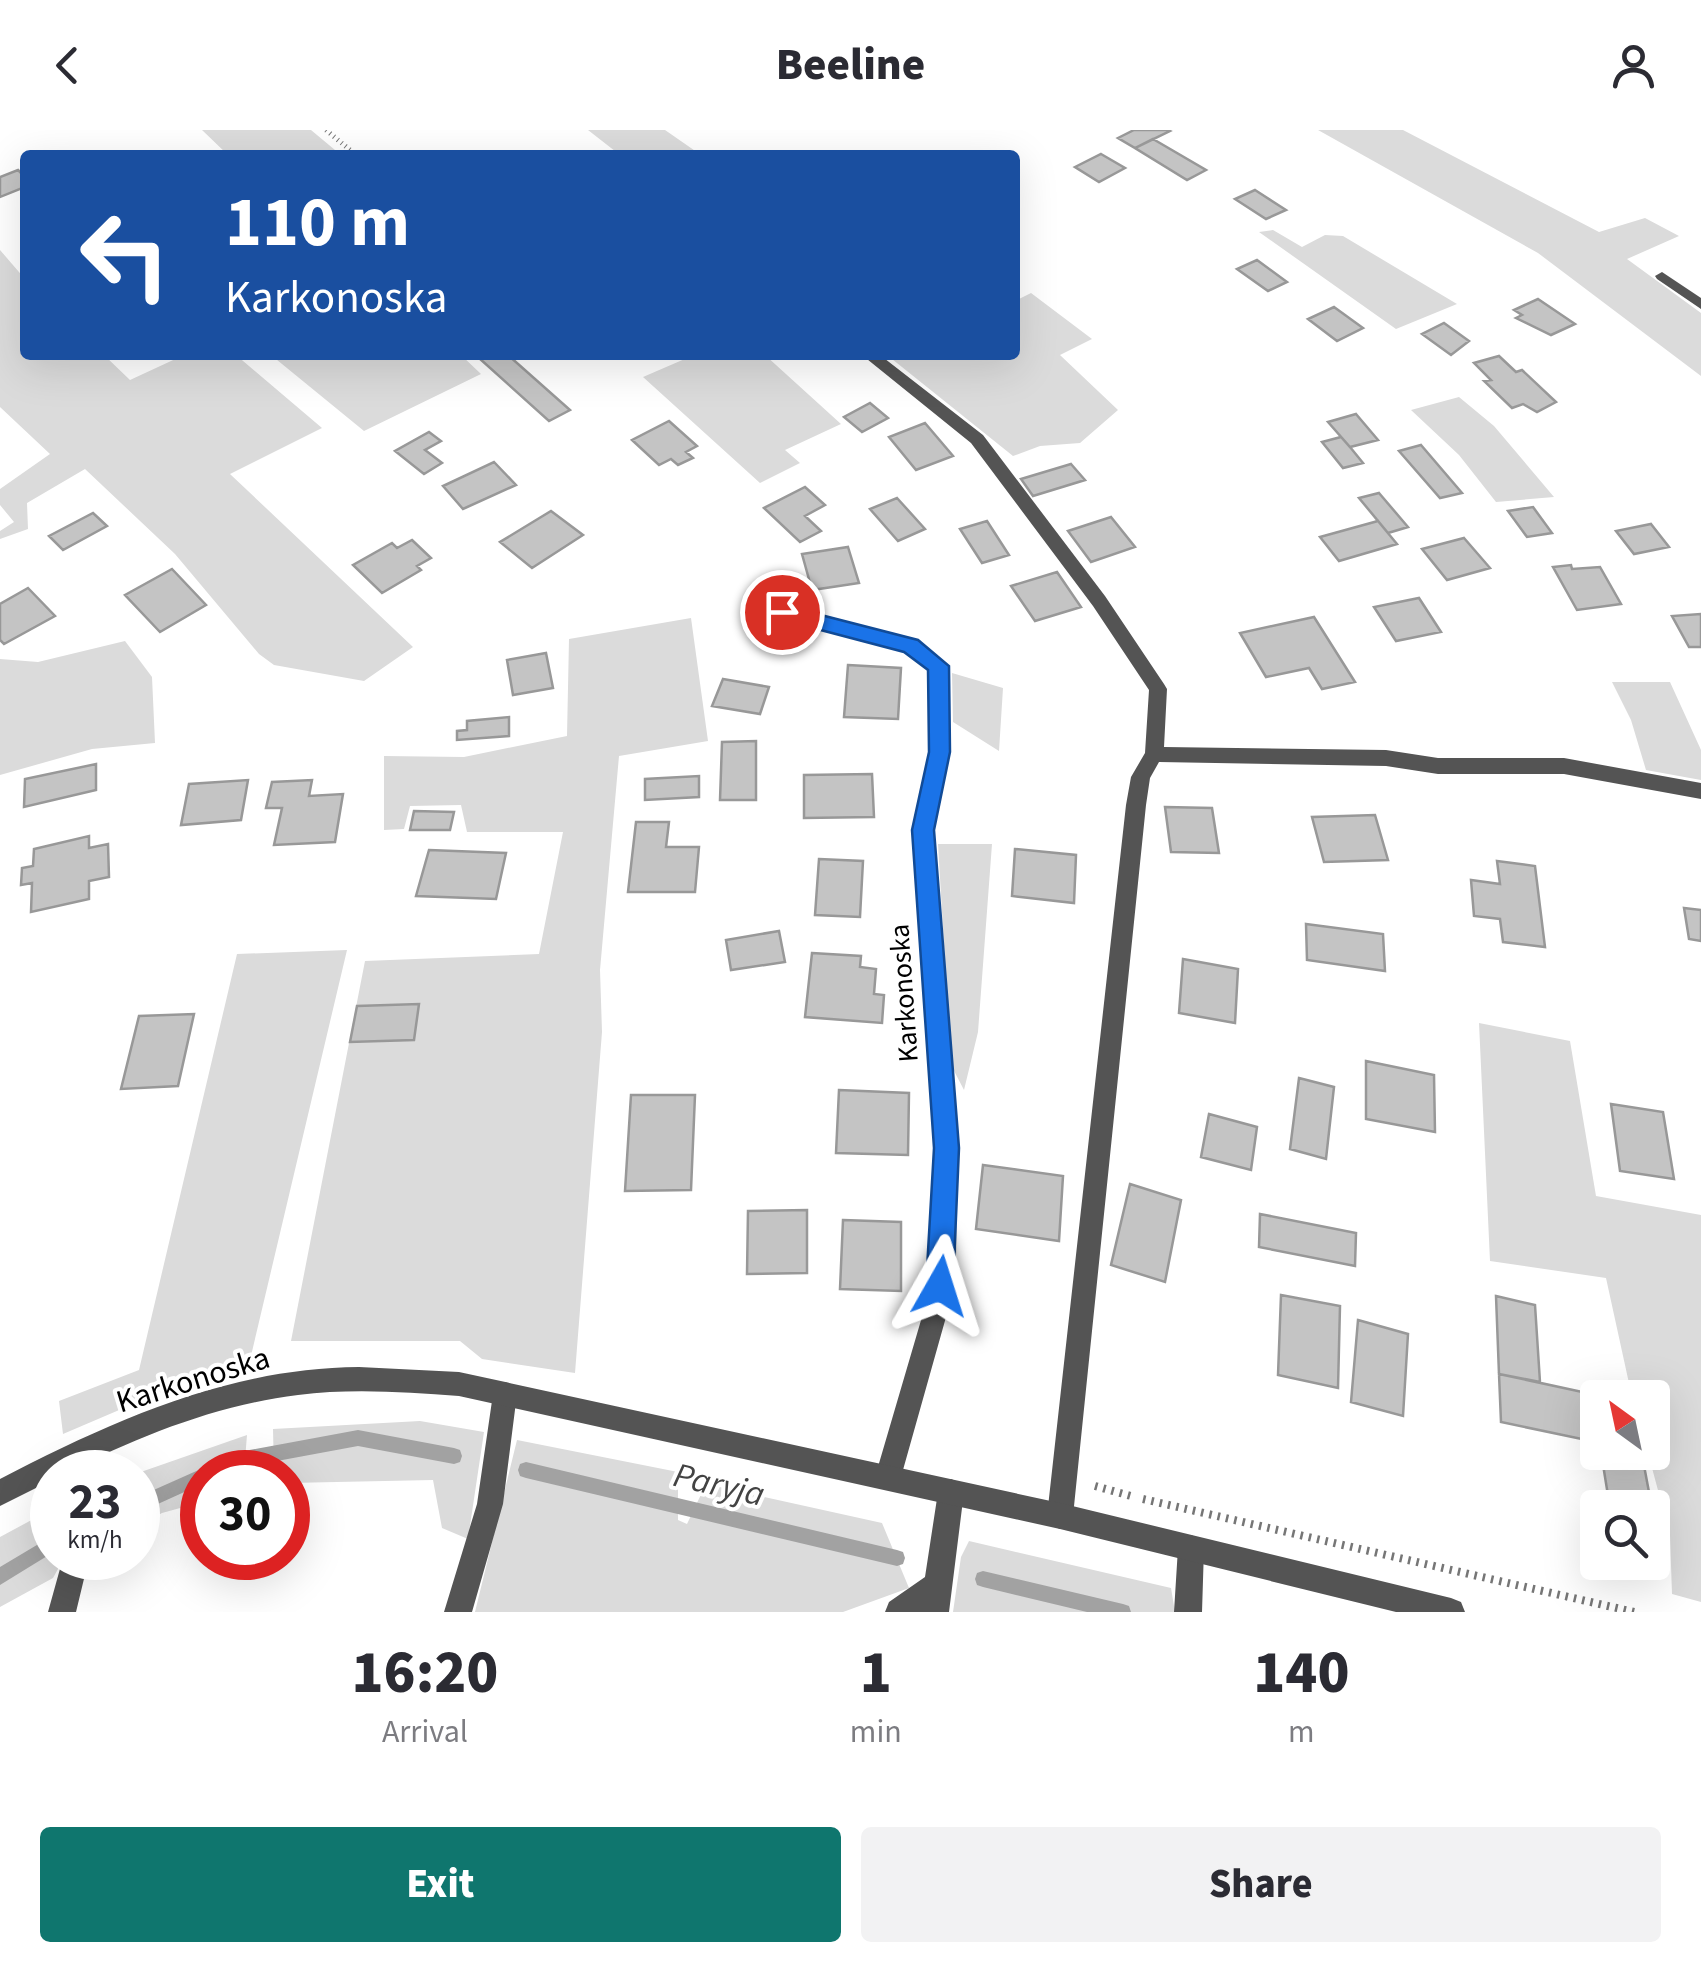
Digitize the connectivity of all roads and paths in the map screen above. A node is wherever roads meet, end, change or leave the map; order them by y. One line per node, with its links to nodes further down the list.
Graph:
1 (326, 130): 2 (path)
2 (350, 150)
3 (1662, 276): 4 (street)
4 (1701, 305)
5 (876, 360): 7 (street)
6 (782, 612): 11 (street, Karkonoska)
7 (1154, 754): 8 (street); 12 (street)
8 (1701, 792)
9 (504, 1394): 10 (street, Karkonoska); 11 (street, Karkonoska); 21 (street)
10 (110, 1450)
11 (888, 1477): 14 (street, Karkonoska)
12 (1064, 1479): 16 (street); 26 (path)
13 (30, 1482): 15 (street, Karkonoska)
14 (951, 1492): 16 (street, Karkonoska); 19 (street)
15 (0, 1493)
16 (1060, 1516): 17 (street, Karkonoska)
17 (1190, 1548): 24 (street); 25 (street, Karkonoska)
18 (70, 1580): 20 (street)
19 (938, 1584): 22 (street); 23 (street)
20 (62, 1612)
21 (458, 1612)
22 (899, 1612)
23 (936, 1612)
24 (1188, 1612)
25 (1451, 1612)
26 (1634, 1612)

